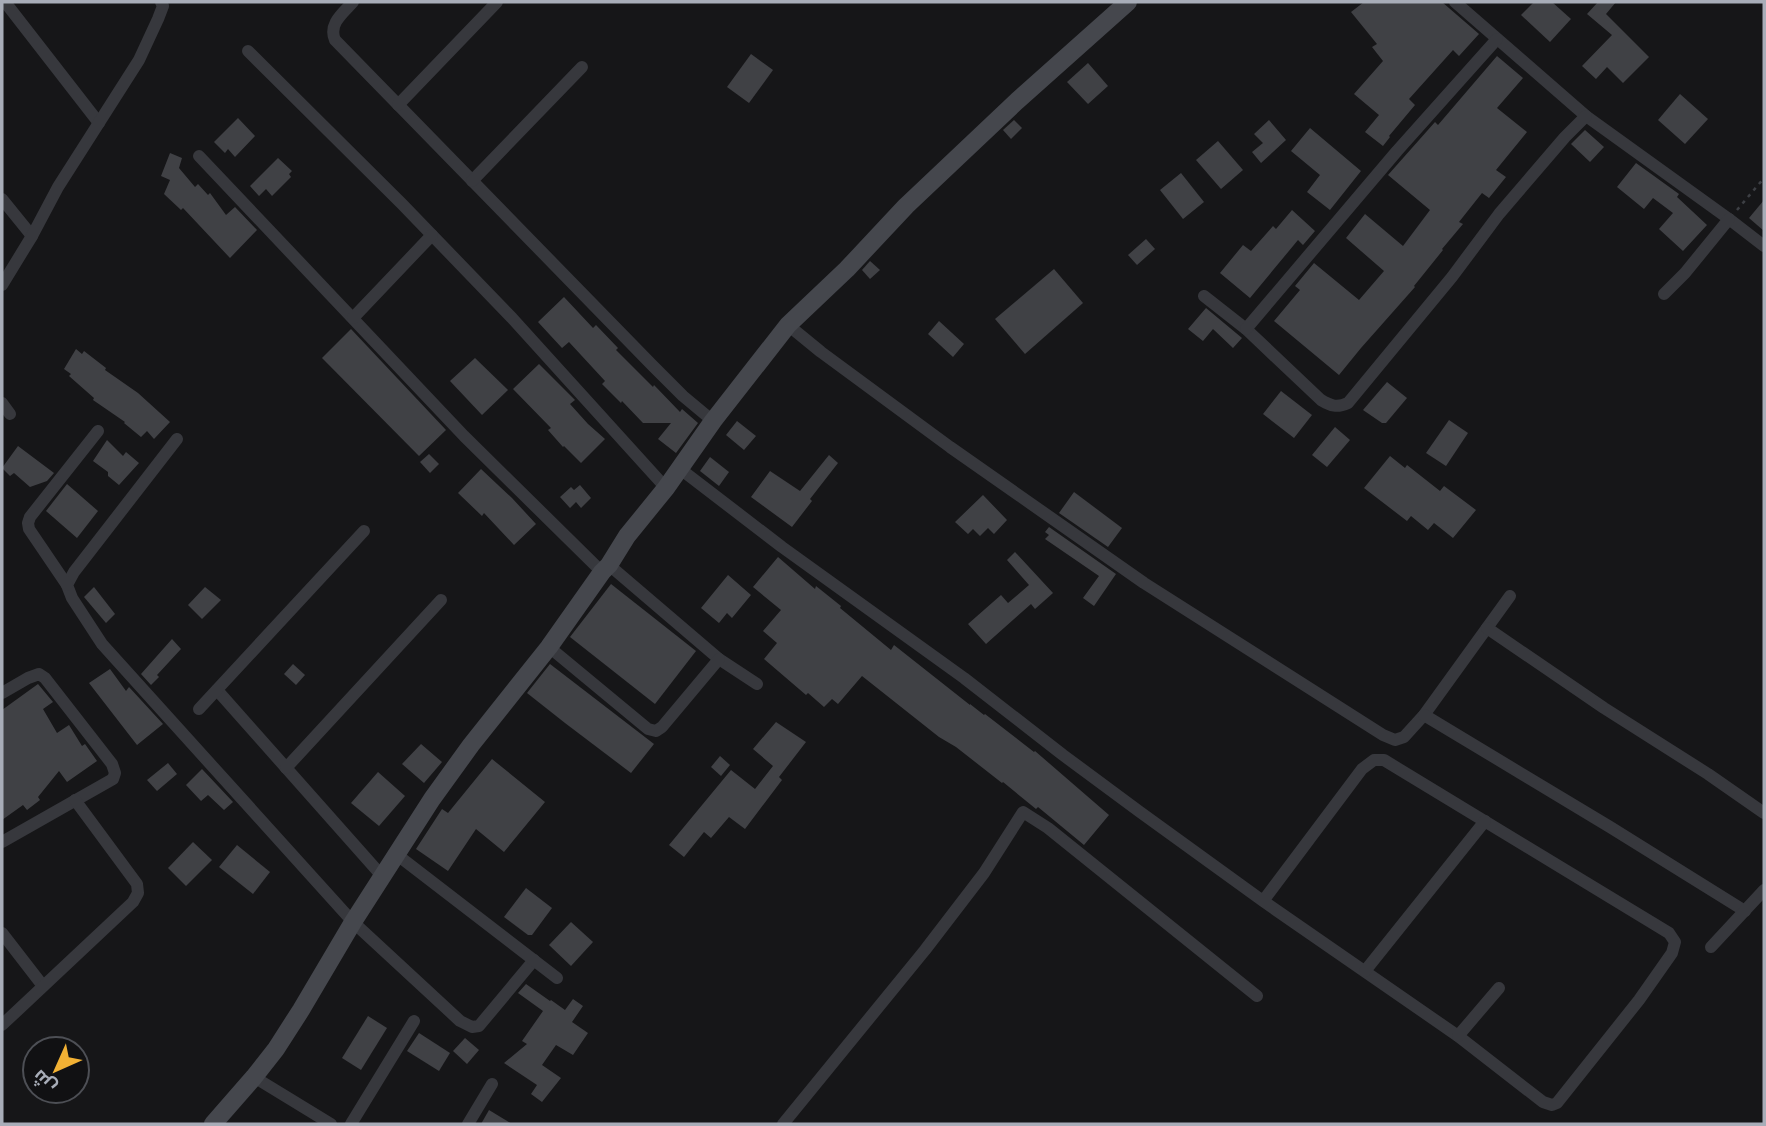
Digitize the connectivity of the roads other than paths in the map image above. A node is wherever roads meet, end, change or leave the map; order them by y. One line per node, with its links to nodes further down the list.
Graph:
1 (5, 2): 12 (street)
2 (161, 2): 12 (street)
3 (353, 2): 10 (street)
4 (497, 2): 10 (street)
5 (1128, 2): 24 (main road)
6 (1455, 2): 7 (street)
7 (1497, 39): 11 (street); 25 (street)
8 (248, 51): 17 (street)
9 (582, 67): 14 (street)
10 (397, 105): 14 (street)
11 (1586, 116): 16 (street); 25 (street)
12 (99, 123): 18 (street)
13 (199, 156): 23 (street)
14 (472, 181): 26 (street)
15 (2, 199): 18 (street)
16 (1729, 219): 19 (street); 21 (street)
17 (432, 235): 23 (street); 30 (street)
18 (32, 236): 20 (street)
19 (1764, 247)
20 (2, 285)
21 (1664, 294)
22 (1204, 296): 25 (street)
23 (354, 318): 32 (street)
24 (788, 325): 26 (main road); 43 (street)
25 (1246, 329)
26 (713, 421): 29 (main road)
27 (98, 431): 33 (street)
28 (177, 439): 33 (street)
29 (679, 468): 30 (main road); 52 (street)
30 (666, 488): 32 (main road)
31 (365, 531): 40 (street)
32 (606, 569): 37 (main road); 38 (street)
33 (67, 585): 54 (street)
34 (1510, 596): 36 (street)
35 (442, 600): 44 (street)
36 (1487, 628): 43 (street); 46 (street)
37 (549, 647): 38 (street); 49 (main road)
38 (719, 659): 39 (street)
39 (757, 684)
40 (217, 690): 42 (street); 44 (street)
41 (2, 694): 45 (street)
42 (199, 709)
43 (1424, 715): 53 (street)
44 (286, 768): 50 (street)
45 (75, 800): 48 (street); 60 (street)
46 (1764, 813)
47 (1485, 821): 52 (street); 58 (street); 65 (street)
48 (2, 842)
49 (396, 854): 50 (main road); 57 (street)
50 (382, 876): 54 (main road)
51 (1764, 890): 53 (street)
52 (1263, 901): 58 (street)
53 (1745, 911): 56 (street)
54 (353, 922): 57 (street); 66 (main road)
55 (2, 933): 60 (street)
56 (1711, 947)
57 (534, 960): 59 (street)
58 (1365, 971): 65 (street)
59 (557, 978)
60 (43, 986): 64 (street)
61 (1499, 988): 65 (street)
62 (1257, 996): 72 (street)
63 (414, 1021): 70 (street)
64 (2, 1025)
65 (1458, 1036)
66 (254, 1077): 68 (main road); 69 (street)
67 (492, 1084): 71 (street)
68 (213, 1124)
69 (331, 1124)
70 (351, 1124)
71 (468, 1124)
72 (783, 1124)

